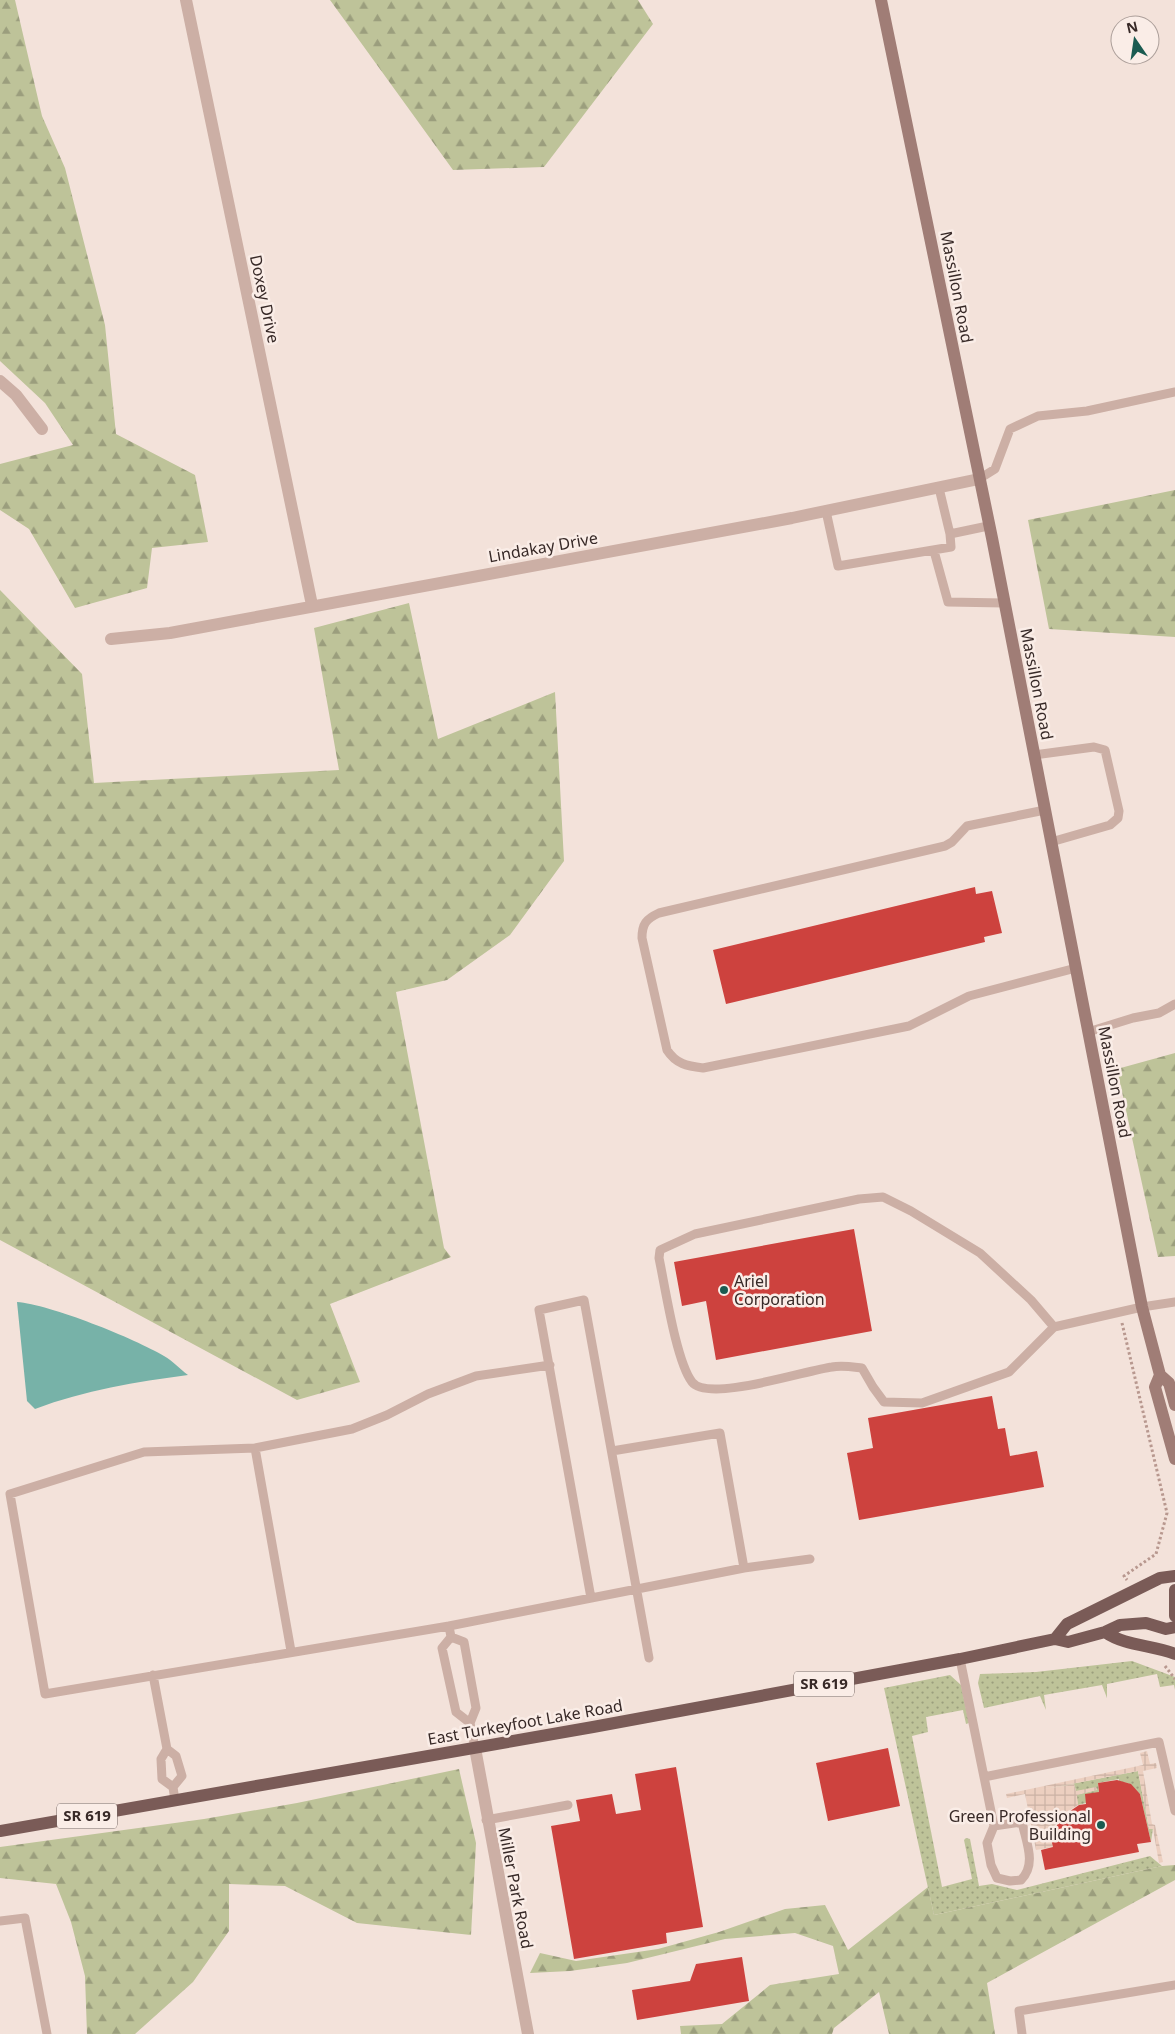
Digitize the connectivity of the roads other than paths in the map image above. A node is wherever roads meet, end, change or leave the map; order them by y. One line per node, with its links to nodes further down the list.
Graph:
1 (186, 0): 13 (street, Doxey Drive)
2 (881, 0): 6 (main road, Massillon Road)
3 (0, 381): 5 (street)
4 (1175, 392): 6 (lane)
5 (42, 429)
6 (979, 480): 7 (street, Lindakay Drive); 9 (main road, Massillon Road)
7 (939, 488): 8 (street, Lindakay Drive); 10 (lane)
8 (826, 511): 11 (lane); 13 (street, Lindakay Drive)
9 (988, 526): 10 (lane); 12 (main road, Massillon Road)
10 (950, 534): 11 (lane)
11 (934, 551): 12 (lane)
12 (1004, 603): 15 (main road, Massillon Road)
13 (312, 605): 14 (street, Lindakay Drive)
14 (112, 639)
15 (1034, 755): 16 (main road, Massillon Road); 17 (lane)
16 (1045, 810): 17 (main road, Massillon Road); 18 (lane)
17 (1051, 842): 18 (main road, Massillon Road)
18 (1076, 968): 20 (main road, Massillon Road)
19 (1175, 1004): 20 (lane)
20 (1088, 1032): 22 (main road, Massillon Road)
21 (1175, 1302): 22 (lane)
22 (1142, 1307): 23 (lane); 25 (main road, Massillon Road)
23 (1054, 1327): 23 (lane)
24 (550, 1365): 27 (lane); 28 (lane); 35 (lane)
25 (1160, 1374): 26 (main road, Massillon Road); 29 (main road, Massillon Road)
26 (1175, 1405)
27 (255, 1448): 42 (lane); 46 (lane)
28 (612, 1451): 31 (lane); 33 (lane)
29 (1175, 1459)
30 (810, 1559): 31 (lane)
31 (744, 1568): 33 (lane)
32 (1175, 1576): 41 (main road)
33 (636, 1590): 35 (lane); 44 (lane)
34 (1175, 1590): 36 (main road)
35 (591, 1598): 37 (lane)
36 (1175, 1616)
37 (449, 1626): 40 (lane); 42 (lane)
38 (1175, 1627): 39 (main road, East Turkeyfoot Lake Road / SR 619)
39 (1105, 1632): 41 (main road, East Turkeyfoot Lake Road / SR 619); 43 (main road)
40 (451, 1637): 47 (lane); 47 (lane)
41 (1055, 1639): 45 (main road, East Turkeyfoot Lake Road / SR 619)
42 (291, 1651): 46 (lane)
43 (1175, 1654)
44 (649, 1658)
45 (960, 1659): 48 (main road, East Turkeyfoot Lake Road / SR 619); 50 (lane)
46 (153, 1675): 49 (lane)
47 (470, 1723): 48 (lane)
48 (475, 1748): 52 (main road, East Turkeyfoot Lake Road / SR 619); 55 (street, Miller Park Road)
49 (167, 1749): 51 (lane); 51 (lane)
50 (984, 1777): 54 (lane); 56 (lane)
51 (173, 1787): 52 (lane)
52 (175, 1801): 57 (main road, East Turkeyfoot Lake Road / SR 619)
53 (568, 1805): 55 (lane)
54 (1175, 1811)
55 (486, 1820): 61 (street, Miller Park Road)
56 (994, 1826): 56 (lane)
57 (0, 1831)
58 (0, 1921): 60 (lane)
59 (1175, 1985): 62 (lane)
60 (47, 2034)
61 (528, 2034)
62 (1022, 2034)

